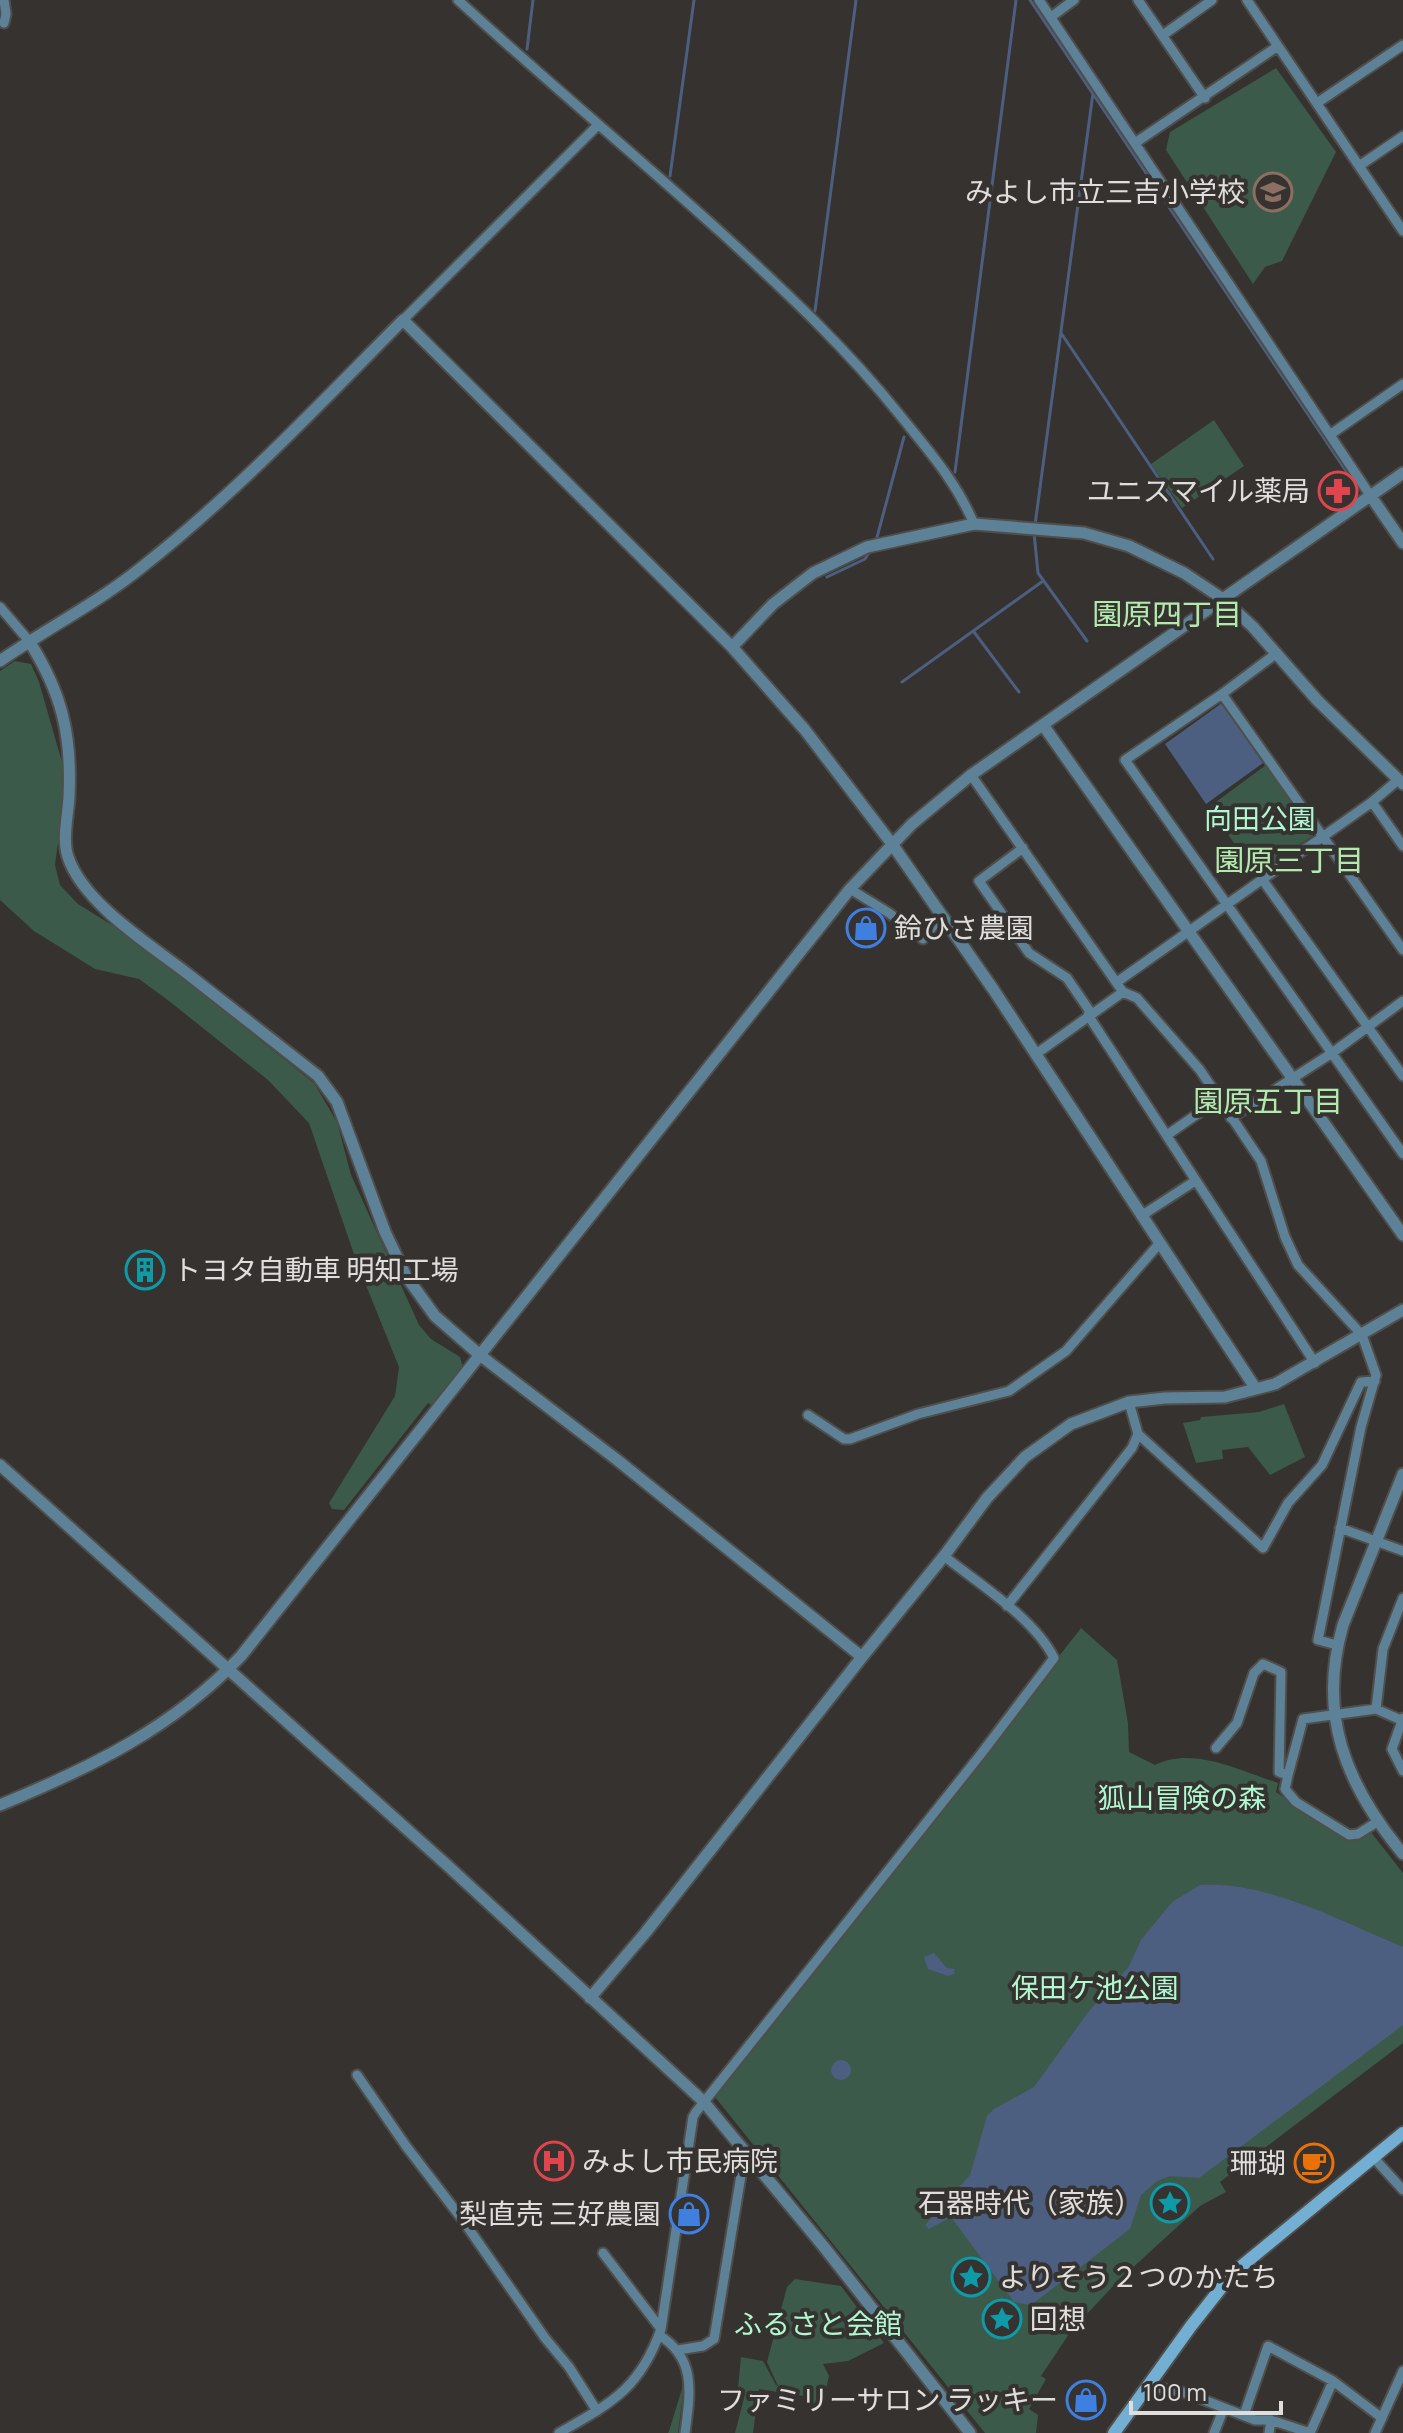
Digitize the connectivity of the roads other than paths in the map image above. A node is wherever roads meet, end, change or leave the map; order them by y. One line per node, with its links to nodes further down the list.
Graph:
1 (4, 0): 9 (street)
2 (458, 0): 15 (street)
3 (1039, 0): 8 (street)
4 (1074, 0): 8 (street)
5 (1138, 0): 10 (street)
6 (1212, 0): 10 (street)
7 (1247, 0): 12 (street)
8 (1051, 17): 17 (street)
9 (4, 23)
10 (1163, 35): 13 (street)
11 (1403, 45): 14 (street)
12 (1278, 46): 13 (street); 14 (street)
13 (1205, 98): 17 (street)
14 (1317, 103): 18 (street)
15 (598, 125): 22 (street); 27 (street)
16 (1403, 136): 18 (street)
17 (1135, 143): 24 (street)
18 (1359, 166): 20 (street)
19 (1403, 208): 20 (street)
20 (1393, 215): 21 (street)
21 (1403, 231)
22 (403, 320): 31 (street); 32 (street)
23 (1403, 384): 24 (street)
24 (1331, 434): 26 (street)
25 (1403, 473): 26 (street)
26 (1370, 495): 28 (street); 29 (street)
27 (974, 524): 29 (street); 32 (street)
28 (1403, 543)
29 (1223, 599): 33 (street); 36 (street)
30 (0, 607): 31 (street)
31 (29, 641): 34 (street); 69 (street)
32 (732, 647): 41 (street)
33 (1277, 653): 35 (street); 38 (street)
34 (0, 661)
35 (1222, 694): 40 (street); 46 (street)
36 (1043, 725): 37 (street); 48 (street)
37 (971, 775): 41 (street); 43 (street)
38 (1401, 782): 39 (street)
39 (1372, 802): 40 (street); 42 (street)
40 (1322, 836): 44 (street); 49 (street)
41 (892, 844): 45 (street); 47 (street)
42 (1403, 846)
43 (1023, 848): 50 (street); 53 (street)
44 (1262, 879): 46 (street); 54 (street)
45 (850, 889): 47 (street); 69 (street)
46 (1227, 903): 48 (street); 55 (street)
47 (941, 916): 56 (street)
48 (1190, 930): 50 (street); 58 (street)
49 (1403, 950)
50 (1117, 982): 51 (street)
51 (1123, 992): 53 (street); 59 (street)
52 (1403, 1001): 54 (street)
53 (1089, 1014): 56 (street); 61 (street)
54 (1368, 1027): 55 (street); 57 (street)
55 (1332, 1053): 58 (street); 62 (street)
56 (1036, 1054): 64 (street)
57 (1403, 1076)
58 (1292, 1078): 60 (street); 65 (street)
59 (1219, 1099): 60 (street); 61 (street)
60 (1231, 1118): 68 (street)
61 (1167, 1135): 63 (street)
62 (1403, 1154)
63 (1195, 1181): 64 (street); 70 (street)
64 (1141, 1216): 66 (street)
65 (1403, 1235)
66 (1158, 1245): 72 (street); 74 (street)
67 (1403, 1310): 68 (street)
68 (1362, 1335): 70 (street); 71 (street)
69 (481, 1356): 85 (street); 86 (street)
70 (1315, 1363): 72 (street)
71 (1375, 1381): 75 (street); 78 (street)
72 (1256, 1389): 73 (street)
73 (1129, 1402): 75 (street); 81 (street)
74 (808, 1415)
75 (1138, 1434): 83 (street)
76 (0, 1465): 86 (street)
77 (1403, 1474): 79 (street)
78 (1340, 1528): 79 (street); 84 (street)
79 (1377, 1540): 80 (street); 84 (street)
80 (1403, 1551)
81 (944, 1556): 83 (street); 85 (street)
82 (1403, 1598): 87 (street)
83 (1007, 1606): 98 (street)
84 (1337, 1645): 88 (street)
85 (862, 1657): 96 (street)
86 (227, 1670): 93 (street); 96 (street)
87 (1376, 1709): 88 (street); 89 (street)
88 (1335, 1715): 92 (street); 94 (street)
89 (1403, 1720): 91 (street)
90 (1216, 1748): 92 (street)
91 (1403, 1771)
92 (1288, 1775): 94 (street)
93 (0, 1805)
94 (1377, 1822): 95 (street)
95 (1403, 1854)
96 (590, 1998): 98 (street)
97 (357, 2075): 111 (street)
98 (703, 2101): 100 (street); 104 (street)
99 (1403, 2133): 101 (main road)
100 (745, 2151): 105 (street); 117 (street)
101 (1373, 2157): 102 (street); 108 (main road)
102 (1403, 2190)
103 (603, 2253): 104 (street)
104 (660, 2332): 105 (street); 111 (street)
105 (678, 2350): 116 (street)
106 (1403, 2371): 109 (street)
107 (1333, 2381): 112 (street); 113 (street); 121 (street)
108 (1148, 2386): 110 (street); 118 (main road)
109 (1400, 2387): 113 (street)
110 (1224, 2408): 112 (street); 119 (street)
111 (597, 2411): 115 (street)
112 (1244, 2415): 114 (street)
113 (1382, 2418): 122 (street)
114 (1271, 2420): 120 (street); 121 (street)
115 (559, 2433)
116 (685, 2433)
117 (970, 2433)
118 (1114, 2433)
119 (1214, 2433)
120 (1269, 2433)
121 (1310, 2433)
122 (1375, 2433)

